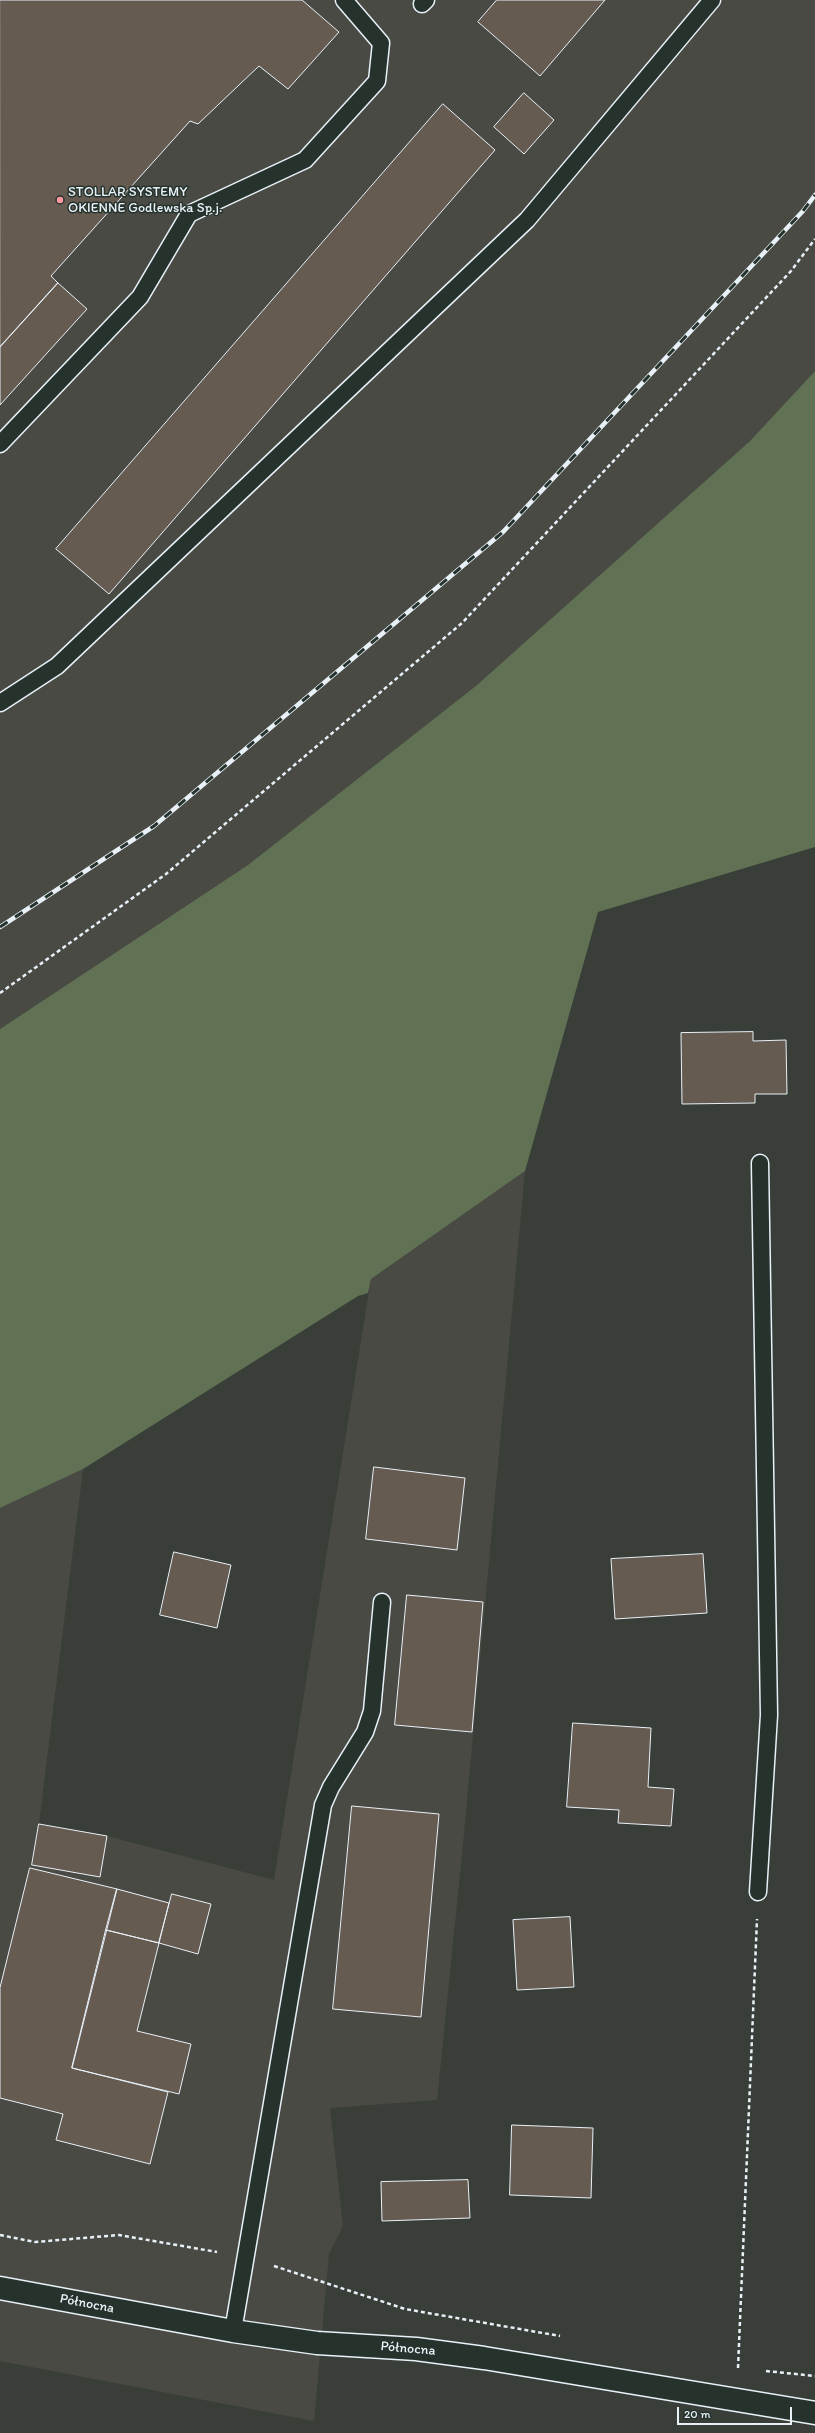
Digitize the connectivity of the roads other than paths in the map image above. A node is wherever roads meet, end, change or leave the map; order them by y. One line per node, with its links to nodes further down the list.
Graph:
1 (344, 0): 3 (lane)
2 (712, 0): 4 (lane)
3 (0, 444)
4 (0, 703)
5 (760, 1163): 7 (lane)
6 (382, 1602): 9 (lane)
7 (758, 1892)
8 (0, 2288): 9 (street, Północna)
9 (233, 2331): 10 (street, Północna)
10 (815, 2413)

